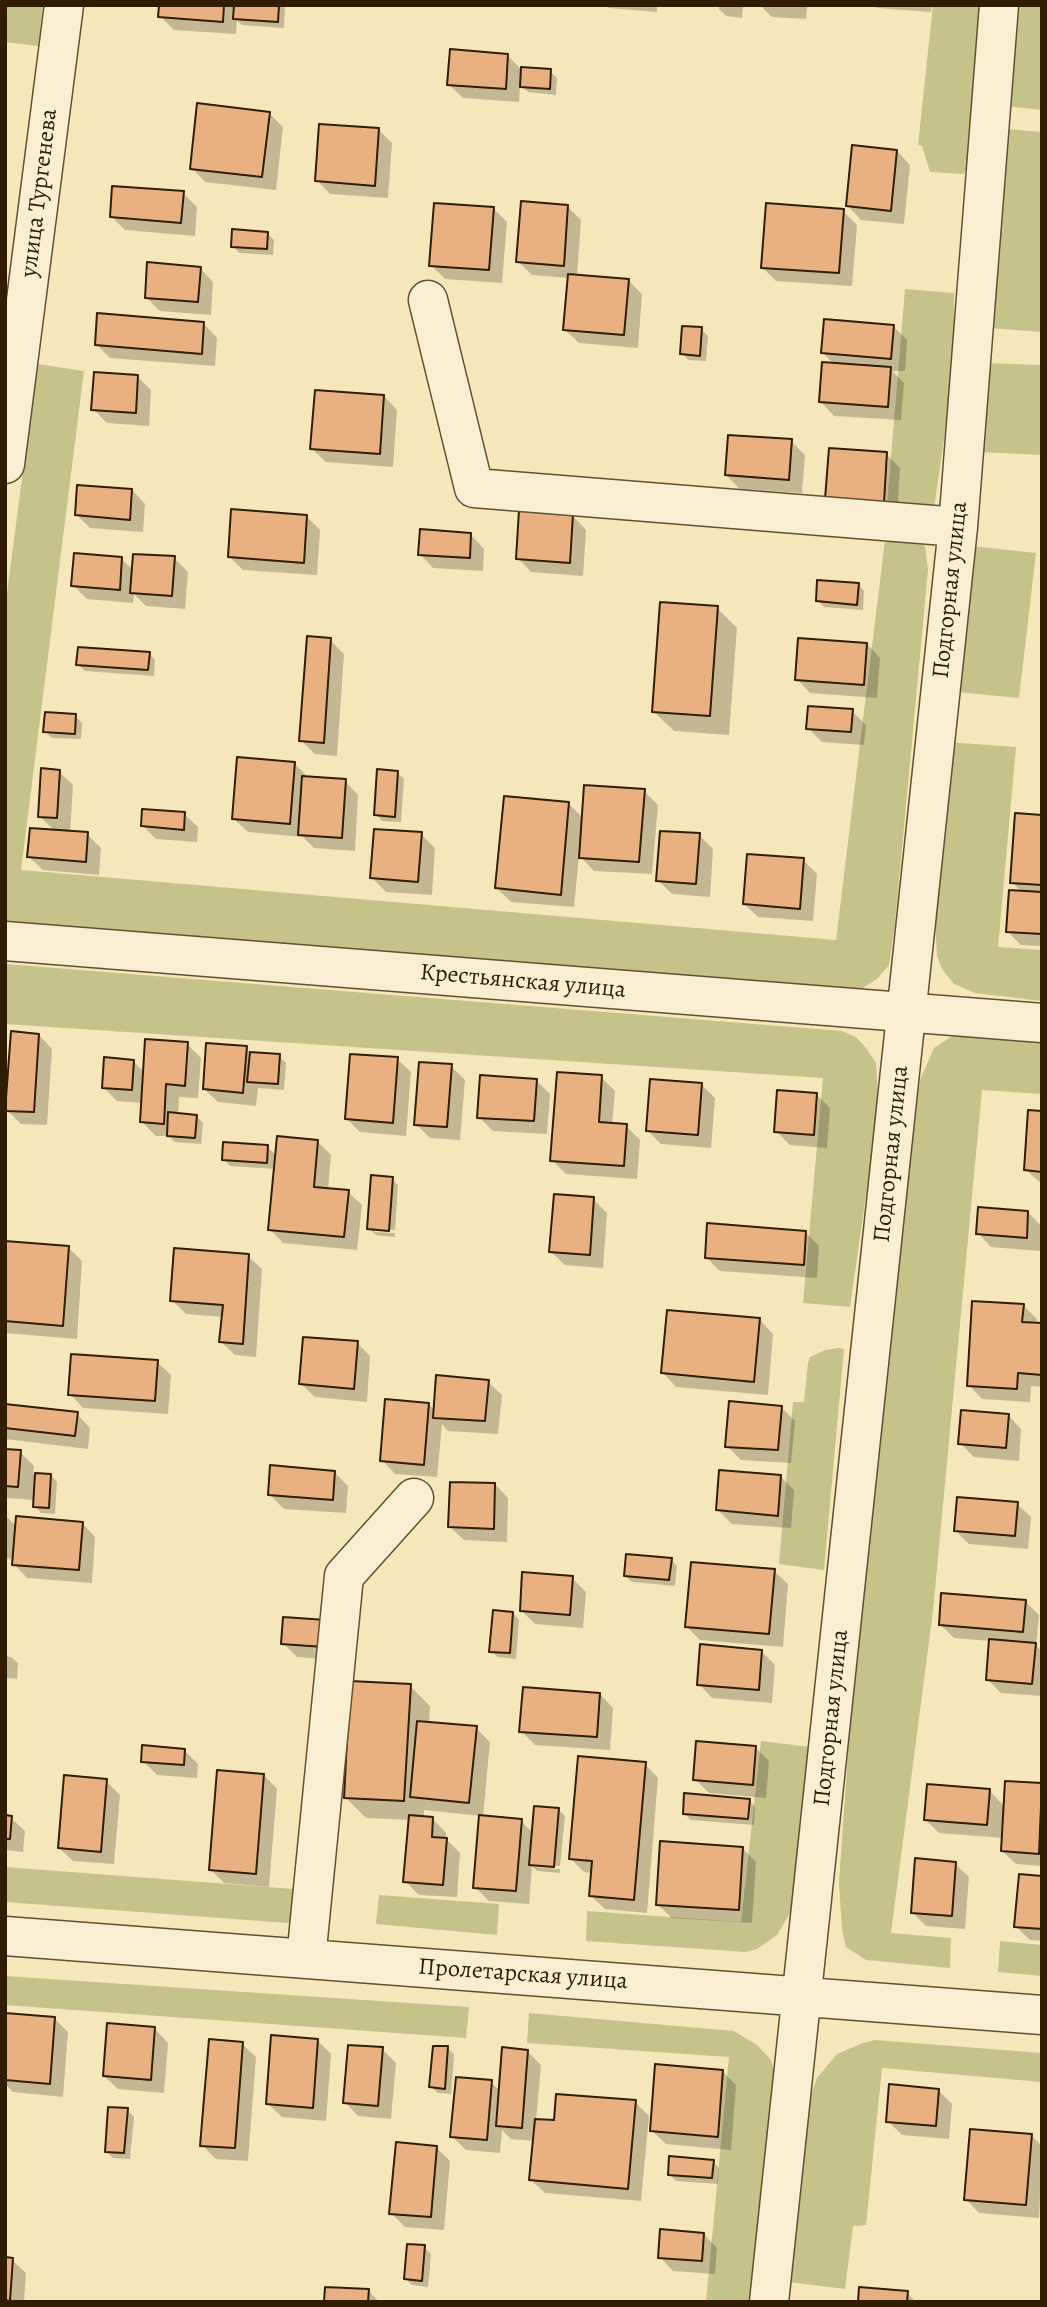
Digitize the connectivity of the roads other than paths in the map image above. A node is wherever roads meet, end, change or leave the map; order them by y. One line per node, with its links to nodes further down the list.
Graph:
1 (64, 5): 4 (street, улица Тургенева)
2 (999, 5): 5 (street, Подгорная улица)
3 (428, 300): 5 (street)
4 (5, 464)
5 (958, 527): 7 (street, Подгорная улица)
6 (5, 941): 7 (street, Крестьянская улица)
7 (908, 1013): 8 (street, Крестьянская улица); 12 (street, Подгорная улица)
8 (1042, 1023)
9 (414, 1498): 11 (street)
10 (5, 1936): 11 (street, Пролетарская улица)
11 (306, 1959): 12 (street, Пролетарская улица)
12 (802, 1997): 13 (street, Пролетарская улица); 14 (street, Подгорная улица)
13 (1042, 2015)
14 (769, 2302)

